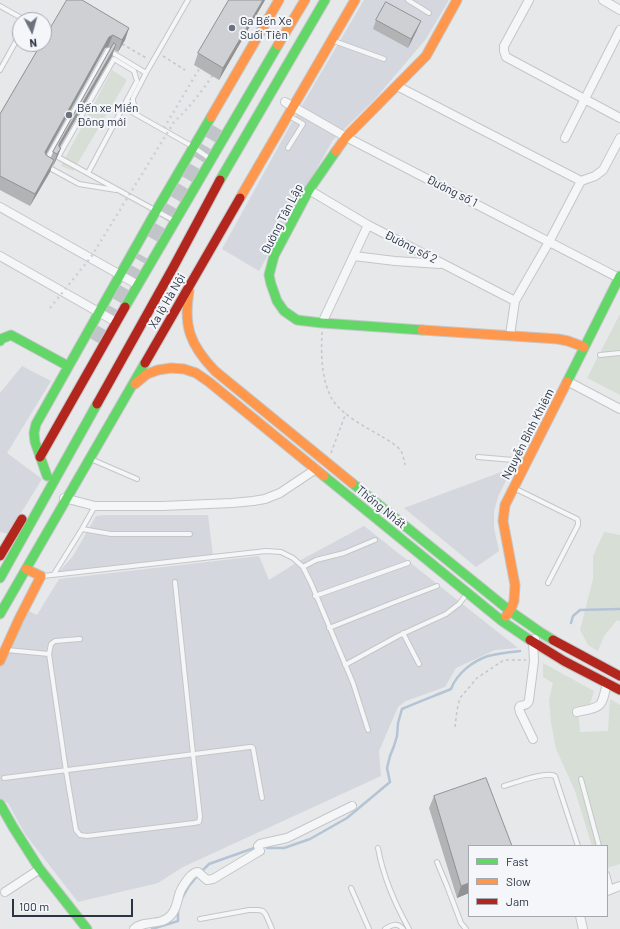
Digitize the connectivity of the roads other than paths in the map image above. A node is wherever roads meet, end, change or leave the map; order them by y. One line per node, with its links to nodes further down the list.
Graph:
1 (188, 0): 20 (lane)
2 (279, 0): 34 (main road)
3 (289, 0): 21 (main road)
4 (304, 0): 36 (main road)
5 (325, 0): 77 (main road, Xa lộ Hà Nội)
6 (354, 0): 16 (main road, Xa lộ Hà Nội)
7 (408, 0): 14 (lane)
8 (457, 0): 22 (main road, Đường Tân Lập)
9 (529, 0): 24 (street)
10 (603, 0): 12 (street)
11 (0, 6): 13 (lane)
12 (620, 10)
13 (12, 13)
14 (429, 13)
15 (620, 30): 24 (street)
16 (331, 40): 18 (lane); 26 (main road, Xa lộ Hà Nội)
17 (12, 48): 19 (lane)
18 (384, 60)
19 (0, 70)
20 (146, 73): 23 (lane); 39 (lane)
21 (247, 73)
22 (398, 86): 31 (main road, Đường Tân Lập); 38 (street)
23 (133, 98): 25 (lane); 29 (lane)
24 (584, 99): 30 (street); 32 (street)
25 (126, 101): 27 (lane); 37 (lane)
26 (289, 102): 28 (main road, Xa lộ Hà Nội); 31 (street, Đường số 1); 42 (main road, Xa lộ Hà Nội)
27 (123, 107): 29 (lane); 37 (lane)
28 (286, 114): 35 (lane); 42 (main road, Xa lộ Hà Nội)
29 (137, 115): 34 (lane)
30 (620, 118)
31 (346, 137): 40 (main road, Đường Tân Lập); 46 (street, Đường số 1)
32 (565, 138)
33 (620, 138): 38 (street)
34 (194, 147): 36 (lane); 43 (main road)
35 (288, 148)
36 (211, 159): 44 (main road)
37 (88, 173): 39 (lane)
38 (581, 181): 46 (street)
39 (119, 190): 43 (lane)
40 (309, 190): 45 (street, Đường số 2); 57 (main road, Đường Tân Lập)
41 (0, 207): 50 (street)
42 (230, 209): 53 (main road, Xa lộ Hà Nội); 58 (main road, Xa lộ Hà Nội)
43 (156, 211): 44 (lane); 50 (main road)
44 (175, 221): 52 (main road)
45 (368, 225): 48 (street); 49 (street, Đường số 2)
46 (549, 242): 51 (street, Đường số 1); 54 (street)
47 (0, 256): 55 (street)
48 (354, 256): 49 (street); 57 (street)
49 (445, 265): 54 (street, Đường số 2)
50 (120, 274): 52 (street); 55 (main road)
51 (620, 277): 62 (main road, Nguyễn Bỉnh Khiêm)
52 (138, 285): 56 (main road)
53 (190, 285): 58 (main road, Xa lộ Hà Nội); 66 (main road, Thống Nhất)
54 (515, 301): 59 (street)
55 (99, 312): 56 (street); 65 (main road)
56 (116, 322): 72 (main road)
57 (322, 323): 59 (main road, Đường Tân Lập)
58 (159, 332): 69 (main road, Xa lộ Hà Nội); 73 (main road, Xa lộ Hà Nội)
59 (510, 335): 62 (main road, Đường Tân Lập)
60 (93, 340): 71 (main road)
61 (0, 341): 65 (main road)
62 (584, 347): 67 (main road, Nguyễn Bỉnh Khiêm)
63 (620, 353): 64 (lane)
64 (600, 355)
65 (68, 366): 71 (main road)
66 (215, 371): 68 (main road); 100 (main road, Thống Nhất)
67 (567, 381): 70 (street); 75 (main road, Nguyễn Bỉnh Khiêm)
68 (209, 382): 69 (main road, Thống Nhất); 76 (main road, Thống Nhất)
69 (129, 390): 73 (main road, Xa lộ Hà Nội)
70 (620, 409)
71 (34, 442): 72 (main road)
72 (40, 457): 77 (main road)
73 (87, 457): 78 (lane); 81 (main road, Xa lộ Hà Nội)
74 (478, 457): 75 (lane)
75 (527, 461): 79 (main road, Nguyễn Bỉnh Khiêm)
76 (316, 470): 82 (street); 97 (main road, Thống Nhất)
77 (50, 479): 80 (main road, Xa lộ Hà Nội); 93 (main road, Xa lộ Hà Nội)
78 (137, 479)
79 (514, 488): 95 (lane); 100 (main road, Nguyễn Bỉnh Khiêm)
80 (39, 489)
81 (63, 498): 82 (street); 90 (main road, Xa lộ Hà Nội)
82 (95, 506): 84 (lane)
83 (25, 514): 87 (main road)
84 (82, 529): 85 (lane); 91 (lane)
85 (190, 534)
86 (375, 540): 89 (lane)
87 (0, 556)
88 (408, 562): 98 (lane)
89 (303, 567): 91 (lane); 98 (lane)
90 (23, 568): 92 (main road); 99 (main road, Xa lộ Hà Nội); 101 (main road, Xa lộ Hà Nội)
91 (54, 574): 92 (lane)
92 (40, 576): 108 (main road)
93 (0, 578)
94 (175, 582): 119 (lane)
95 (548, 583)
96 (437, 586): 103 (lane)
97 (468, 593): 102 (main road, Thống Nhất); 105 (lane)
98 (315, 596): 103 (lane)
99 (0, 600)
100 (510, 611): 102 (main road); 104 (main road, Thống Nhất)
101 (0, 614)
102 (502, 621): 107 (main road, Thống Nhất)
103 (329, 628): 112 (lane)
104 (540, 632): 107 (street); 113 (main road, Thống Nhất)
105 (403, 633): 111 (lane); 112 (lane)
106 (80, 639): 109 (lane)
107 (533, 642): 114 (main road, Thống Nhất); 118 (street)
108 (5, 649): 109 (lane); 110 (main road)
109 (48, 654): 120 (lane)
110 (0, 661)
111 (419, 664)
112 (345, 665): 117 (lane)
113 (620, 676)
114 (607, 683): 115 (main road, Thống Nhất); 116 (street)
115 (620, 690)
116 (577, 712)
117 (368, 730)
118 (533, 739)
119 (192, 754): 120 (lane); 120 (lane); 124 (lane)
120 (66, 770): 121 (lane)
121 (4, 778)
122 (581, 779): 128 (lane)
123 (504, 786): 127 (lane)
124 (262, 798)
125 (0, 804): 131 (main road)
126 (352, 806): 139 (street)
127 (578, 845)
128 (599, 845)
129 (378, 848): 143 (lane)
130 (437, 862): 144 (lane)
131 (40, 869): 135 (street); 138 (main road)
132 (620, 886): 134 (street)
133 (351, 888): 141 (lane)
134 (609, 890)
135 (5, 892)
136 (580, 917): 145 (street)
137 (200, 919): 140 (lane)
138 (87, 929)
139 (134, 929)
140 (272, 929)
141 (369, 929)
142 (385, 929): 143 (lane)
143 (406, 929)
144 (466, 929)
145 (583, 929)

